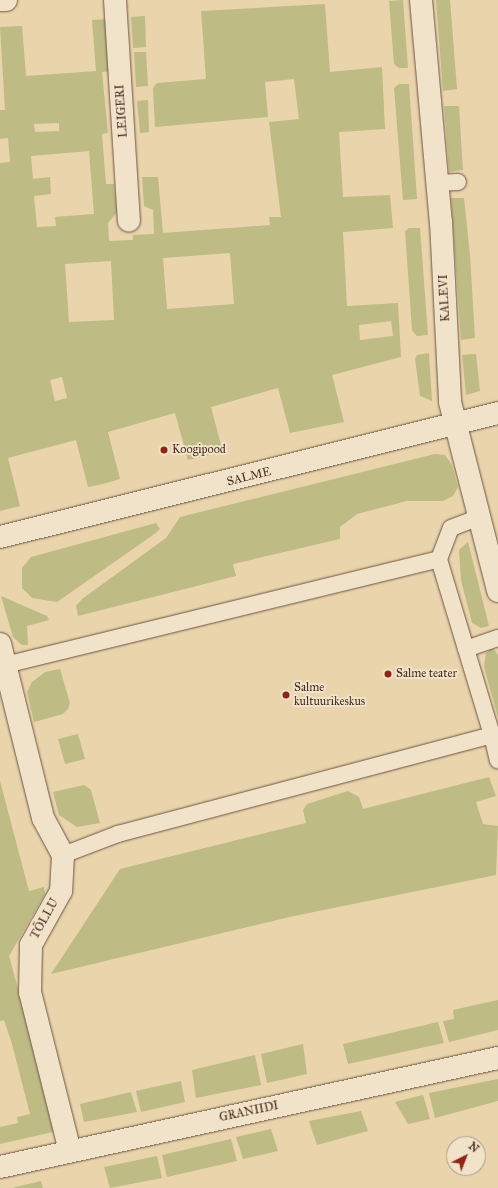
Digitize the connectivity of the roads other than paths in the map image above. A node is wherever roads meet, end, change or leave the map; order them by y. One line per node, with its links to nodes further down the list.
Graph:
1 (0, 0): 2 (street)
2 (6, 0)
3 (115, 0): 5 (street, LEIGERI)
4 (421, 0): 7 (street, KALEVI)
5 (125, 226)
6 (498, 413): 7 (street, SALME)
7 (456, 423): 8 (street, KALEVI); 9 (street, SALME)
8 (480, 517): 10 (lane); 11 (street, KALEVI)
9 (0, 537)
10 (439, 559): 14 (lane); 15 (lane)
11 (498, 591)
12 (498, 638): 14 (lane)
13 (0, 644): 15 (street)
14 (466, 649): 16 (lane)
15 (5, 665): 18 (street)
16 (492, 735): 17 (lane); 18 (lane)
17 (498, 760)
18 (63, 855): 20 (street, TÕLLU)
19 (498, 1058): 20 (street, GRANIIDI)
20 (70, 1151): 21 (street, GRANIIDI)
21 (0, 1167)

